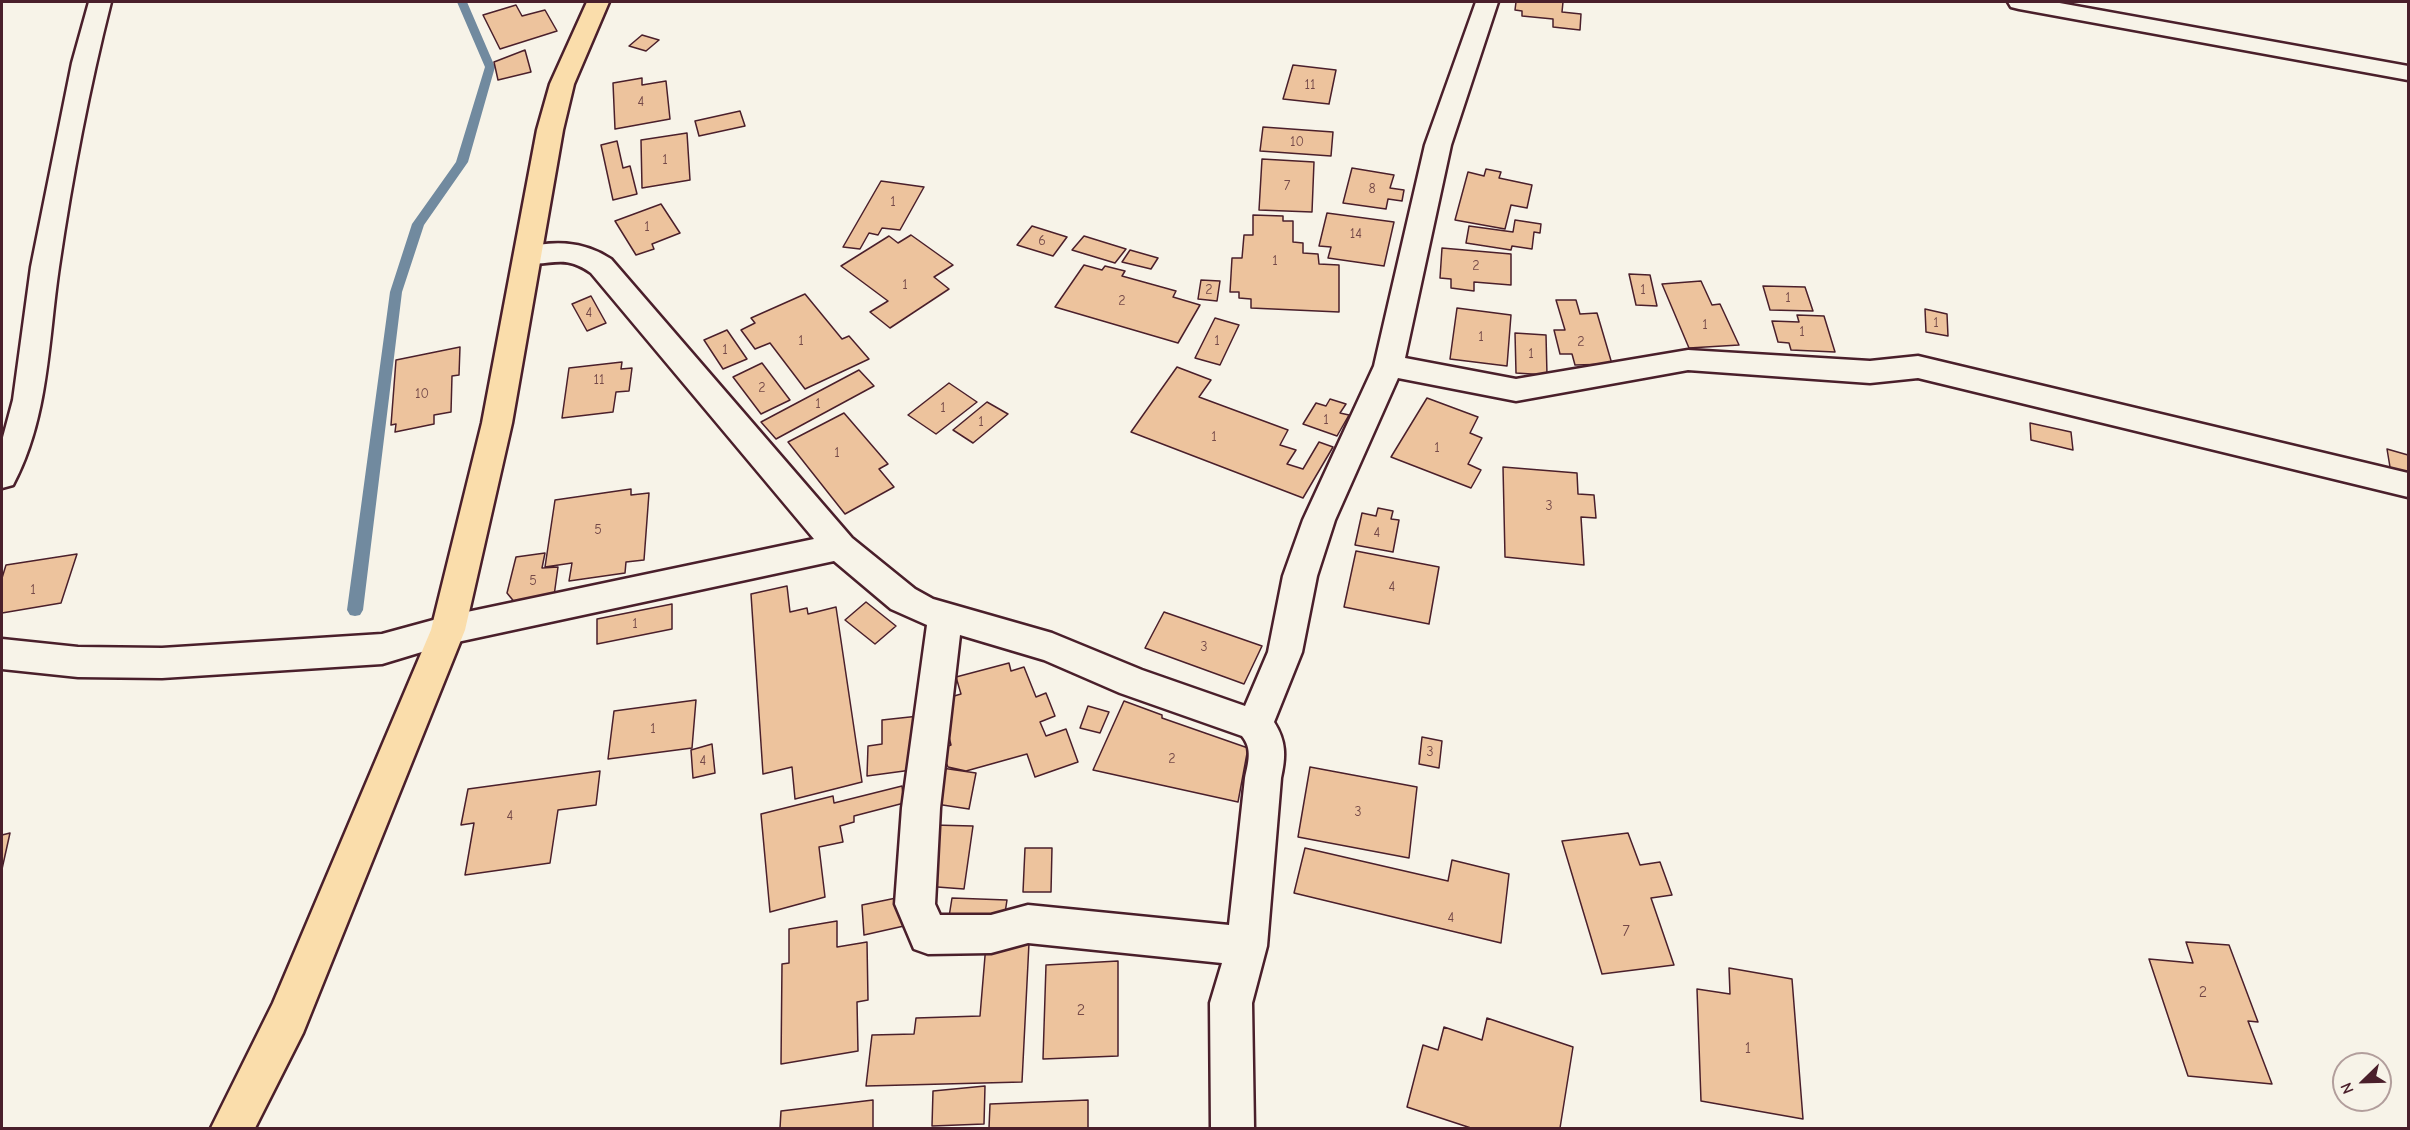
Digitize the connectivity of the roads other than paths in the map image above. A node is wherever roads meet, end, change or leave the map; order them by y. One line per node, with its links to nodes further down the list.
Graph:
1 (100, 2): 8 (street)
2 (598, 2): 6 (main road)
3 (1486, 2): 7 (street)
4 (2019, 2): 5 (street)
5 (2409, 73)
6 (528, 255): 10 (street); 12 (main road)
7 (1389, 366): 9 (street); 14 (street)
8 (2, 476)
9 (2409, 485)
10 (840, 547): 11 (street); 12 (street)
11 (945, 618): 14 (street); 15 (street)
12 (448, 630): 13 (street); 16 (main road)
13 (2, 654)
14 (1255, 725): 15 (street)
15 (1247, 946): 17 (street)
16 (232, 1128)
17 (1233, 1128)

